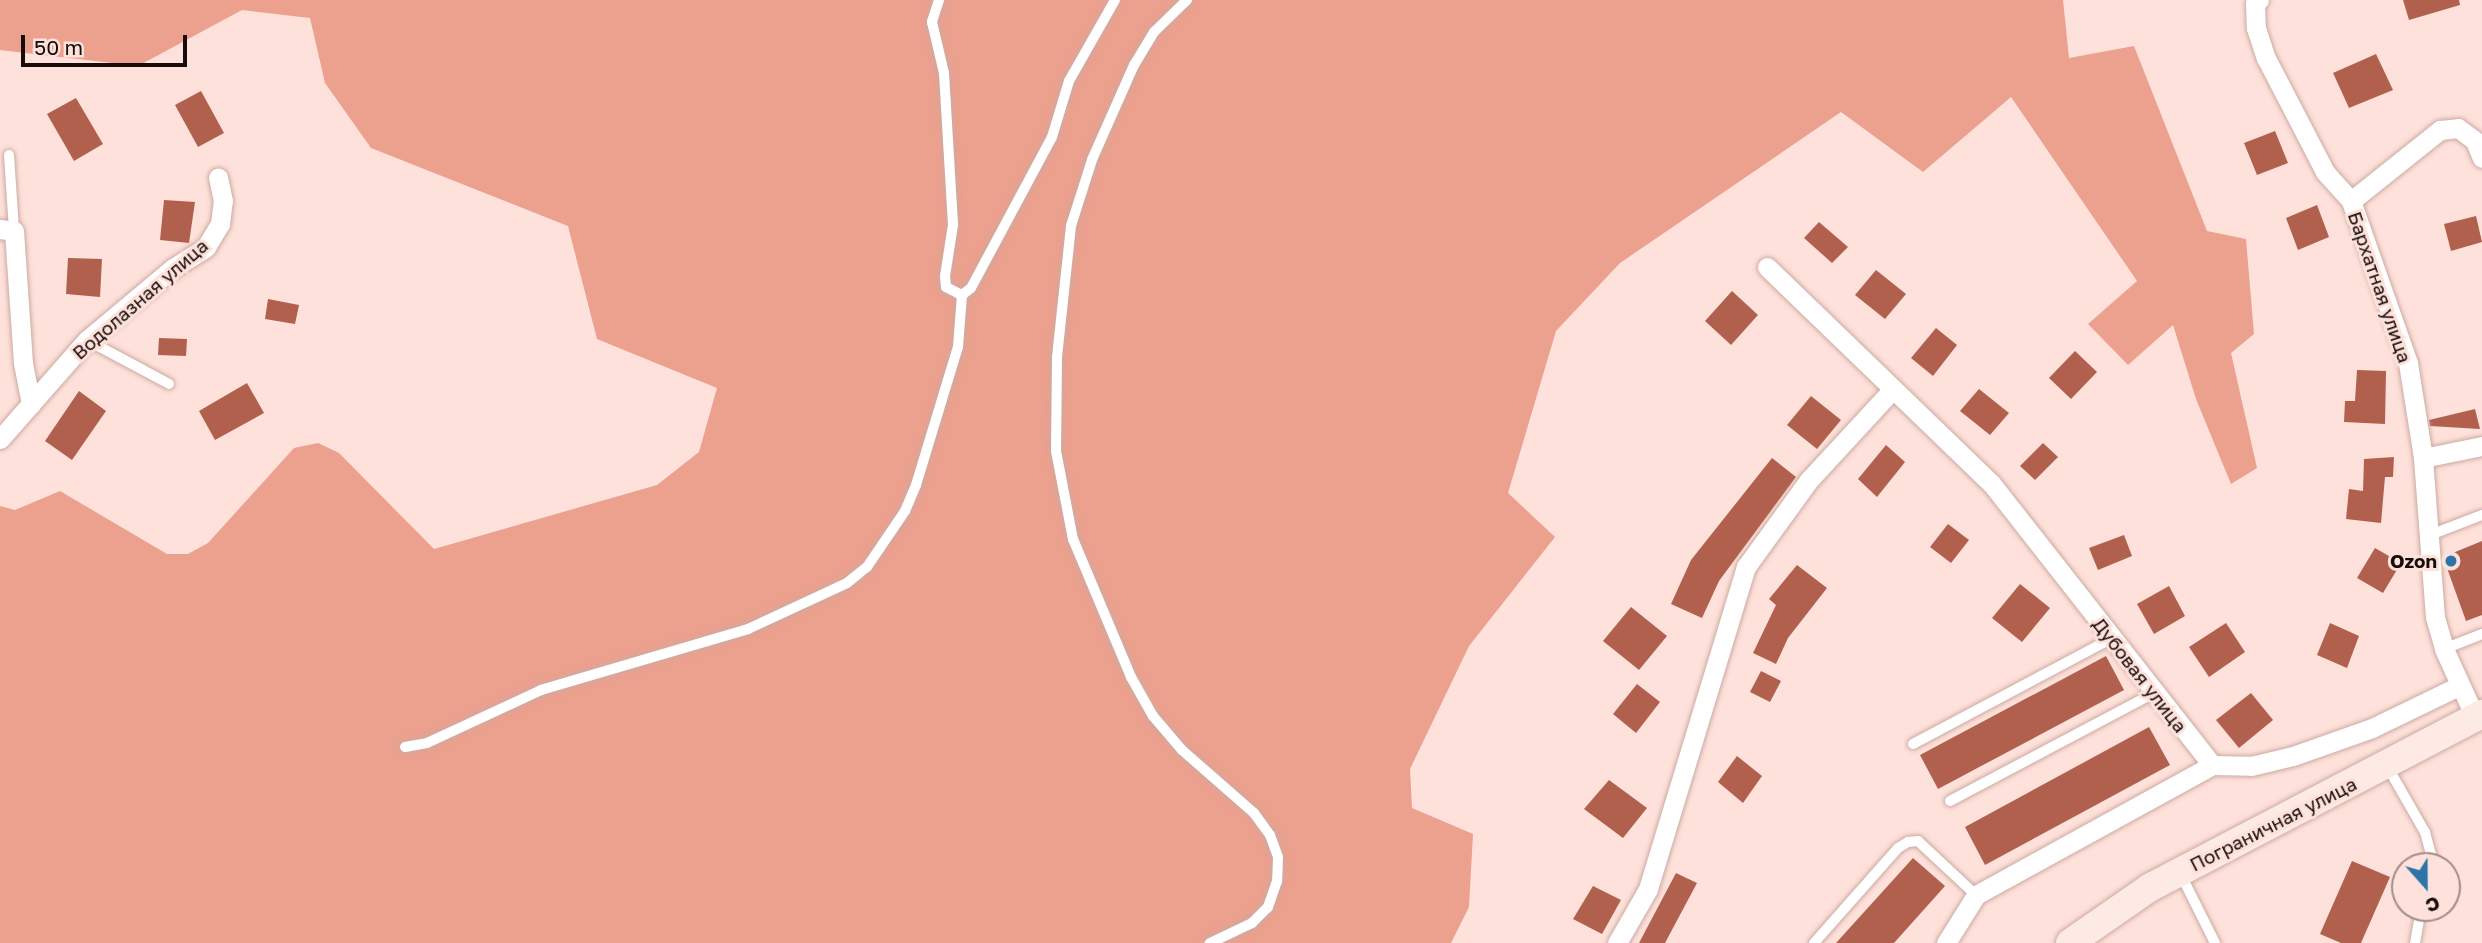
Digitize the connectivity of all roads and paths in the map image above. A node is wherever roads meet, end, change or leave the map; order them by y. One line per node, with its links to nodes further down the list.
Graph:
1 (939, 0): 11 (lane)
2 (1115, 0): 11 (lane)
3 (1187, 0): 36 (lane)
4 (2259, 0): 8 (street, Бархатная улица)
5 (9, 155): 9 (lane)
6 (2482, 158): 8 (street)
7 (218, 178): 12 (street, Водолазная улица)
8 (2351, 201): 18 (street, Бархатная улица)
9 (7, 230): 15 (street)
10 (1767, 267): 14 (street, Дубовая улица)
11 (962, 295): 28 (lane)
12 (87, 340): 13 (lane); 15 (street, Водолазная улица)
13 (169, 384)
14 (1892, 390): 22 (street, Дубовая улица); 37 (street)
15 (31, 404): 16 (street, Водолазная улица)
16 (0, 439)
17 (2482, 446): 18 (street)
18 (2423, 458): 20 (street, Бархатная улица)
19 (2482, 514): 20 (lane)
20 (2430, 535): 23 (street, Бархатная улица)
21 (2482, 634): 23 (lane)
22 (2112, 638): 25 (street, Дубовая улица); 27 (lane)
23 (2444, 649): 24 (street, Бархатная улица)
24 (2459, 686): 26 (street, Бархатная улица); 29 (street)
25 (2152, 694): 29 (street, Дубовая улица); 31 (lane)
26 (2479, 716): 30 (main road, Пограничная улица)
27 (1913, 744)
28 (405, 747)
29 (2212, 765): 34 (street)
30 (2387, 765): 32 (lane); 33 (main road, Пограничная улица)
31 (1950, 801)
32 (2430, 852)
33 (2179, 872): 40 (main road, Пограничная улица); 41 (lane)
34 (1976, 895): 38 (lane); 39 (street)
35 (2419, 922): 42 (lane)
36 (1210, 943)
37 (1617, 943)
38 (1814, 943)
39 (1946, 943)
40 (2070, 943)
41 (2215, 943)
42 (2415, 943)

